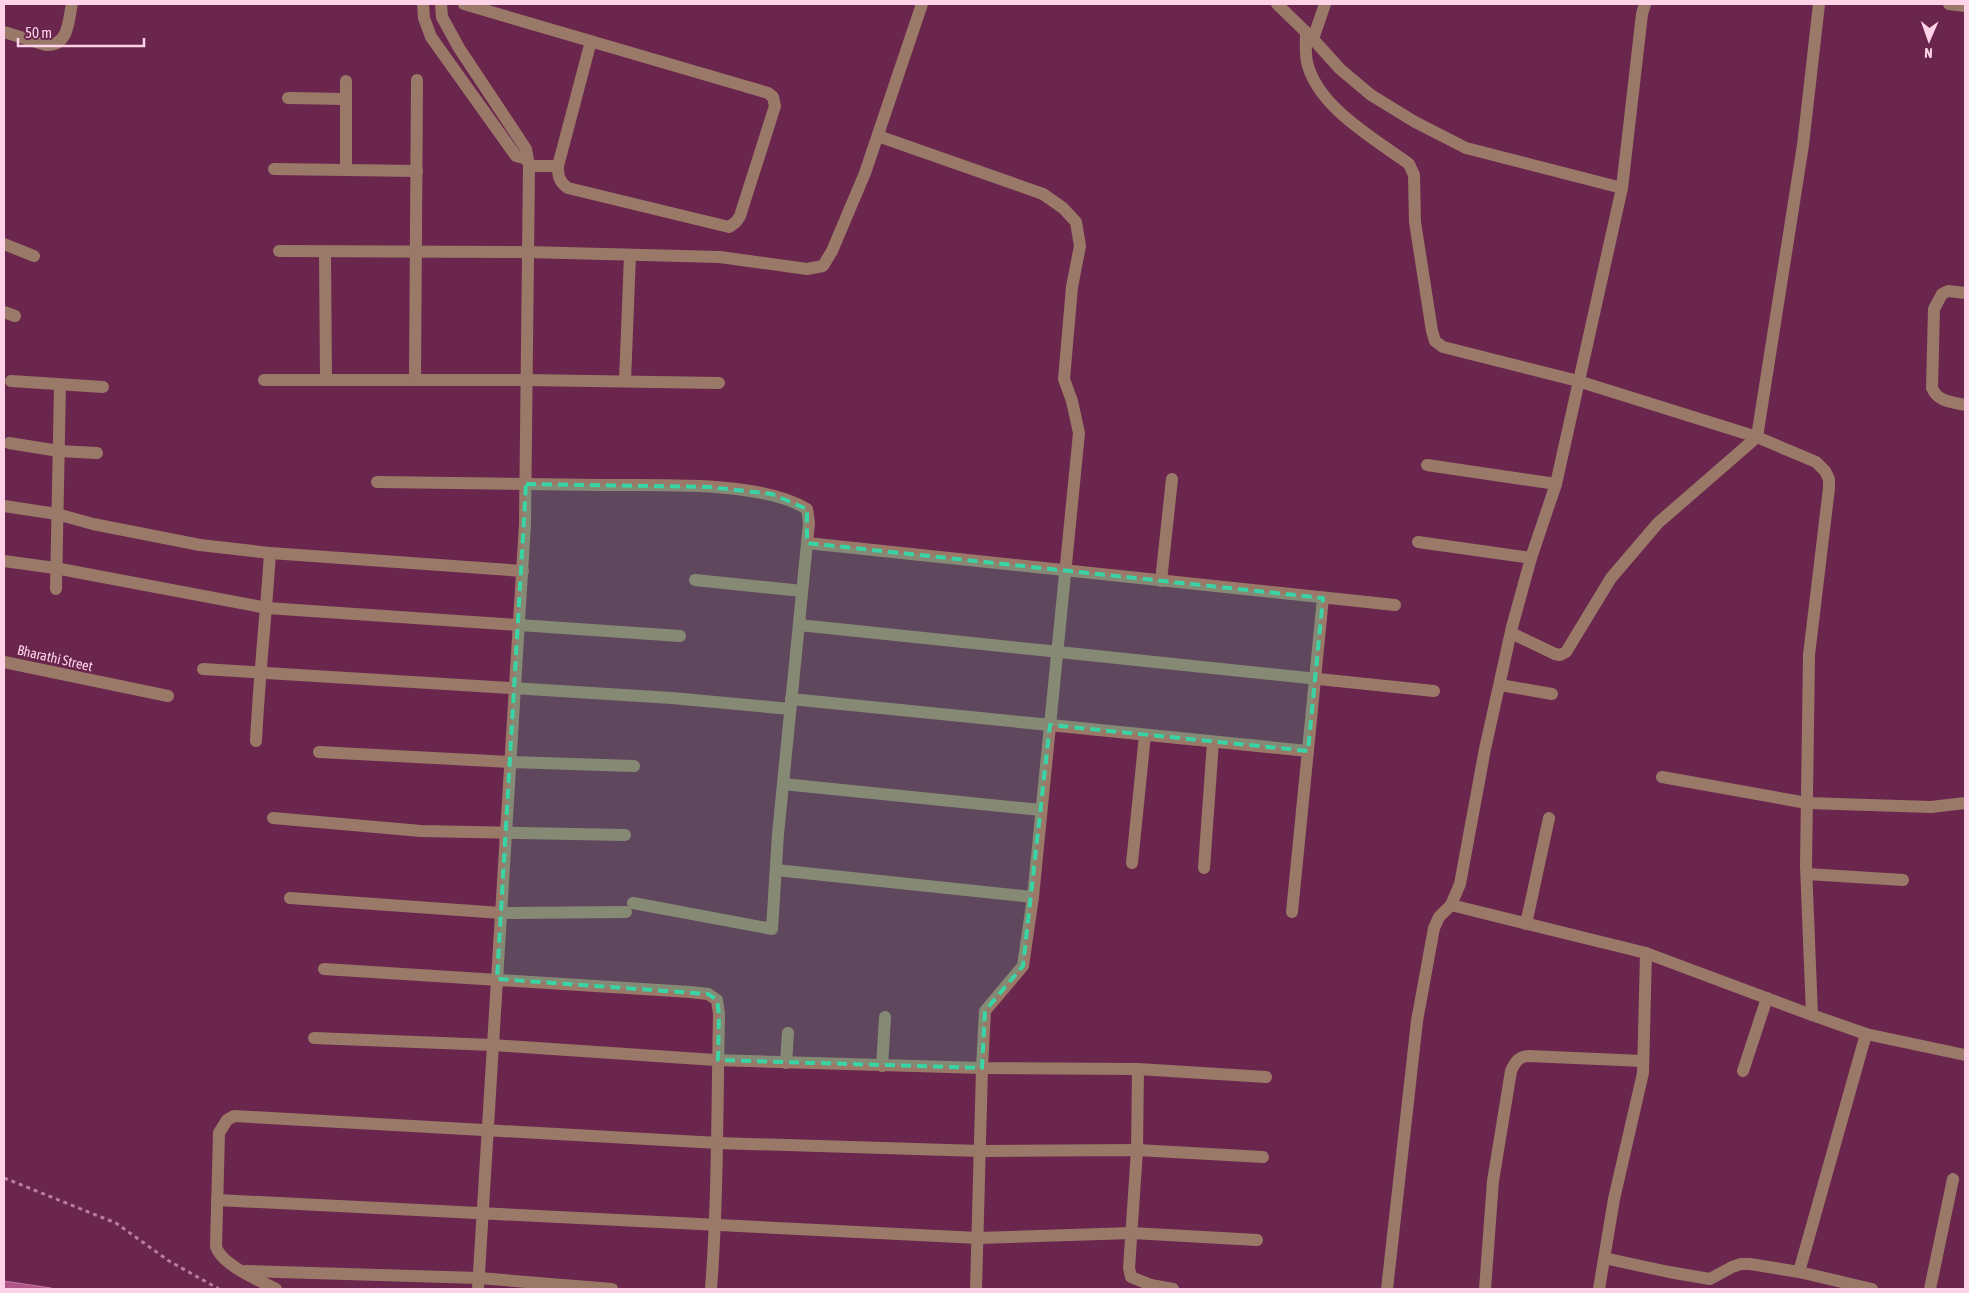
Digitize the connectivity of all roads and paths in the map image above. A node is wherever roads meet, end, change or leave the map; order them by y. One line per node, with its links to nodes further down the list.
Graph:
1 (72, 4): 12 (street)
2 (423, 4): 20 (street)
3 (441, 4): 20 (street)
4 (464, 4): 14 (street)
5 (922, 4): 19 (street)
6 (1277, 4): 13 (street)
7 (1325, 4): 13 (street)
8 (1645, 4): 25 (street)
9 (1819, 4): 45 (street)
10 (1949, 4): 11 (street)
11 (1965, 6)
12 (4, 32)
13 (1310, 35): 25 (street); 40 (street)
14 (591, 41): 21 (street); 21 (street)
15 (346, 80): 18 (street)
16 (417, 80): 24 (street)
17 (288, 98): 18 (street)
18 (346, 99): 23 (street)
19 (878, 136): 31 (street); 62 (street)
20 (528, 163): 21 (street); 30 (street)
21 (558, 166)
22 (274, 169): 23 (street)
23 (346, 170): 24 (street)
24 (417, 171): 29 (street)
25 (1622, 188): 40 (street)
26 (4, 244): 32 (street)
27 (279, 251): 28 (street)
28 (325, 252): 29 (street); 35 (street)
29 (416, 252): 30 (street); 36 (street)
30 (528, 252): 31 (street); 37 (street)
31 (630, 255): 39 (street)
32 (34, 256)
33 (1965, 293): 44 (street)
34 (264, 380): 35 (street)
35 (326, 380): 36 (street)
36 (415, 380): 37 (street)
37 (527, 380): 39 (street); 52 (street)
38 (11, 381): 42 (street)
39 (626, 381): 41 (street)
40 (1578, 382): 45 (street); 53 (street)
41 (719, 383)
42 (60, 385): 43 (street); 47 (street)
43 (103, 387)
44 (1965, 405)
45 (1757, 436): 73 (street); 96 (street)
46 (9, 443): 47 (street)
47 (59, 451): 48 (street); 55 (street)
48 (97, 453)
49 (1427, 465): 53 (street)
50 (1172, 479): 65 (street)
51 (377, 482): 52 (street)
52 (526, 484): 56 (street); 63 (street)
53 (1556, 484): 59 (street)
54 (4, 506): 55 (street)
55 (58, 514): 58 (street); 61 (street)
56 (807, 542): 62 (street); 67 (street)
57 (1418, 542): 59 (street)
58 (270, 553): 63 (street); 70 (street)
59 (1531, 558): 73 (street)
60 (4, 561): 61 (street)
61 (55, 568): 66 (street); 70 (street)
62 (1065, 570): 65 (street); 75 (street)
63 (523, 571): 72 (street)
64 (695, 580): 67 (street)
65 (1161, 581): 68 (street)
66 (56, 588)
67 (802, 591): 71 (street)
68 (1323, 598): 69 (street); 79 (street)
69 (1395, 606)
70 (267, 608): 72 (street); 78 (street)
71 (799, 625): 75 (street); 85 (street)
72 (519, 626): 74 (street); 81 (street)
73 (1511, 634): 80 (street)
74 (680, 636)
75 (1057, 652): 79 (street); 86 (street)
76 (4, 662): 84 (street, Bharathi Street)
77 (203, 669): 78 (street)
78 (260, 673): 81 (street); 88 (street)
79 (1315, 679): 82 (street); 90 (street)
80 (1500, 685): 83 (street); 110 (street)
81 (515, 688): 85 (street); 92 (street)
82 (1434, 691)
83 (1552, 694)
84 (168, 696)
85 (791, 704): 86 (street); 95 (street)
86 (1050, 725): 87 (street); 98 (street)
87 (1145, 735): 89 (street); 103 (street)
88 (256, 740)
89 (1213, 742): 90 (street); 104 (street)
90 (1308, 751): 111 (street)
91 (319, 752): 92 (street)
92 (511, 762): 93 (street); 101 (street)
93 (634, 766)
94 (1662, 776): 96 (street)
95 (783, 784): 98 (street); 105 (street)
96 (1807, 803): 97 (street); 106 (street)
97 (1965, 803)
98 (1041, 810): 108 (street)
99 (273, 818): 101 (street)
100 (1549, 818): 113 (street)
101 (506, 833): 102 (street); 112 (street)
102 (625, 835)
103 (1132, 863)
104 (1204, 868)
105 (776, 870): 108 (street); 112 (street)
106 (1807, 874): 107 (street); 118 (street)
107 (1903, 880)
108 (1033, 897): 129 (street)
109 (290, 898): 112 (street)
110 (1451, 905): 113 (street); 157 (street)
111 (1292, 912)
112 (501, 913): 116 (street)
113 (1526, 924): 114 (street)
114 (1646, 952): 117 (street); 126 (street)
115 (324, 969): 116 (street)
116 (498, 979): 123 (street); 125 (street)
117 (1767, 998): 118 (street); 131 (street)
118 (1812, 1015): 121 (street)
119 (884, 1017): 128 (street)
120 (788, 1033): 127 (street)
121 (1866, 1034): 124 (street); 148 (street)
122 (314, 1038): 123 (street)
123 (493, 1045): 125 (street); 133 (street)
124 (1965, 1054)
125 (718, 1060): 127 (street); 134 (street)
126 (1643, 1061): 146 (street); 158 (street)
127 (786, 1063): 128 (street)
128 (882, 1066): 129 (street)
129 (982, 1068): 130 (street); 136 (street)
130 (1138, 1069): 132 (street); 135 (street)
131 (1743, 1070)
132 (1266, 1077)
133 (488, 1131): 134 (street); 140 (street); 141 (street)
134 (718, 1143): 136 (street); 142 (street)
135 (1137, 1150): 136 (street); 137 (street); 143 (street)
136 (980, 1151): 144 (street)
137 (1264, 1157)
138 (4, 1178): 151 (path)
139 (1954, 1179): 162 (street)
140 (217, 1200): 141 (street); 147 (street)
141 (483, 1213): 142 (street); 150 (street)
142 (716, 1225): 144 (street); 154 (street)
143 (1132, 1233): 144 (street); 145 (street); 156 (street)
144 (978, 1238): 155 (street)
145 (1257, 1240)
146 (1604, 1258): 149 (street); 159 (street)
147 (243, 1271): 150 (street); 152 (street)
148 (1799, 1272): 149 (street); 161 (street)
149 (1694, 1277): 160 (street)
150 (478, 1284): 153 (street)
151 (219, 1289)
152 (276, 1289)
153 (612, 1289)
154 (711, 1289)
155 (976, 1289)
156 (1173, 1289)
157 (1387, 1289)
158 (1485, 1289)
159 (1599, 1289)
160 (1689, 1289)
161 (1872, 1289)
162 (1930, 1289)

